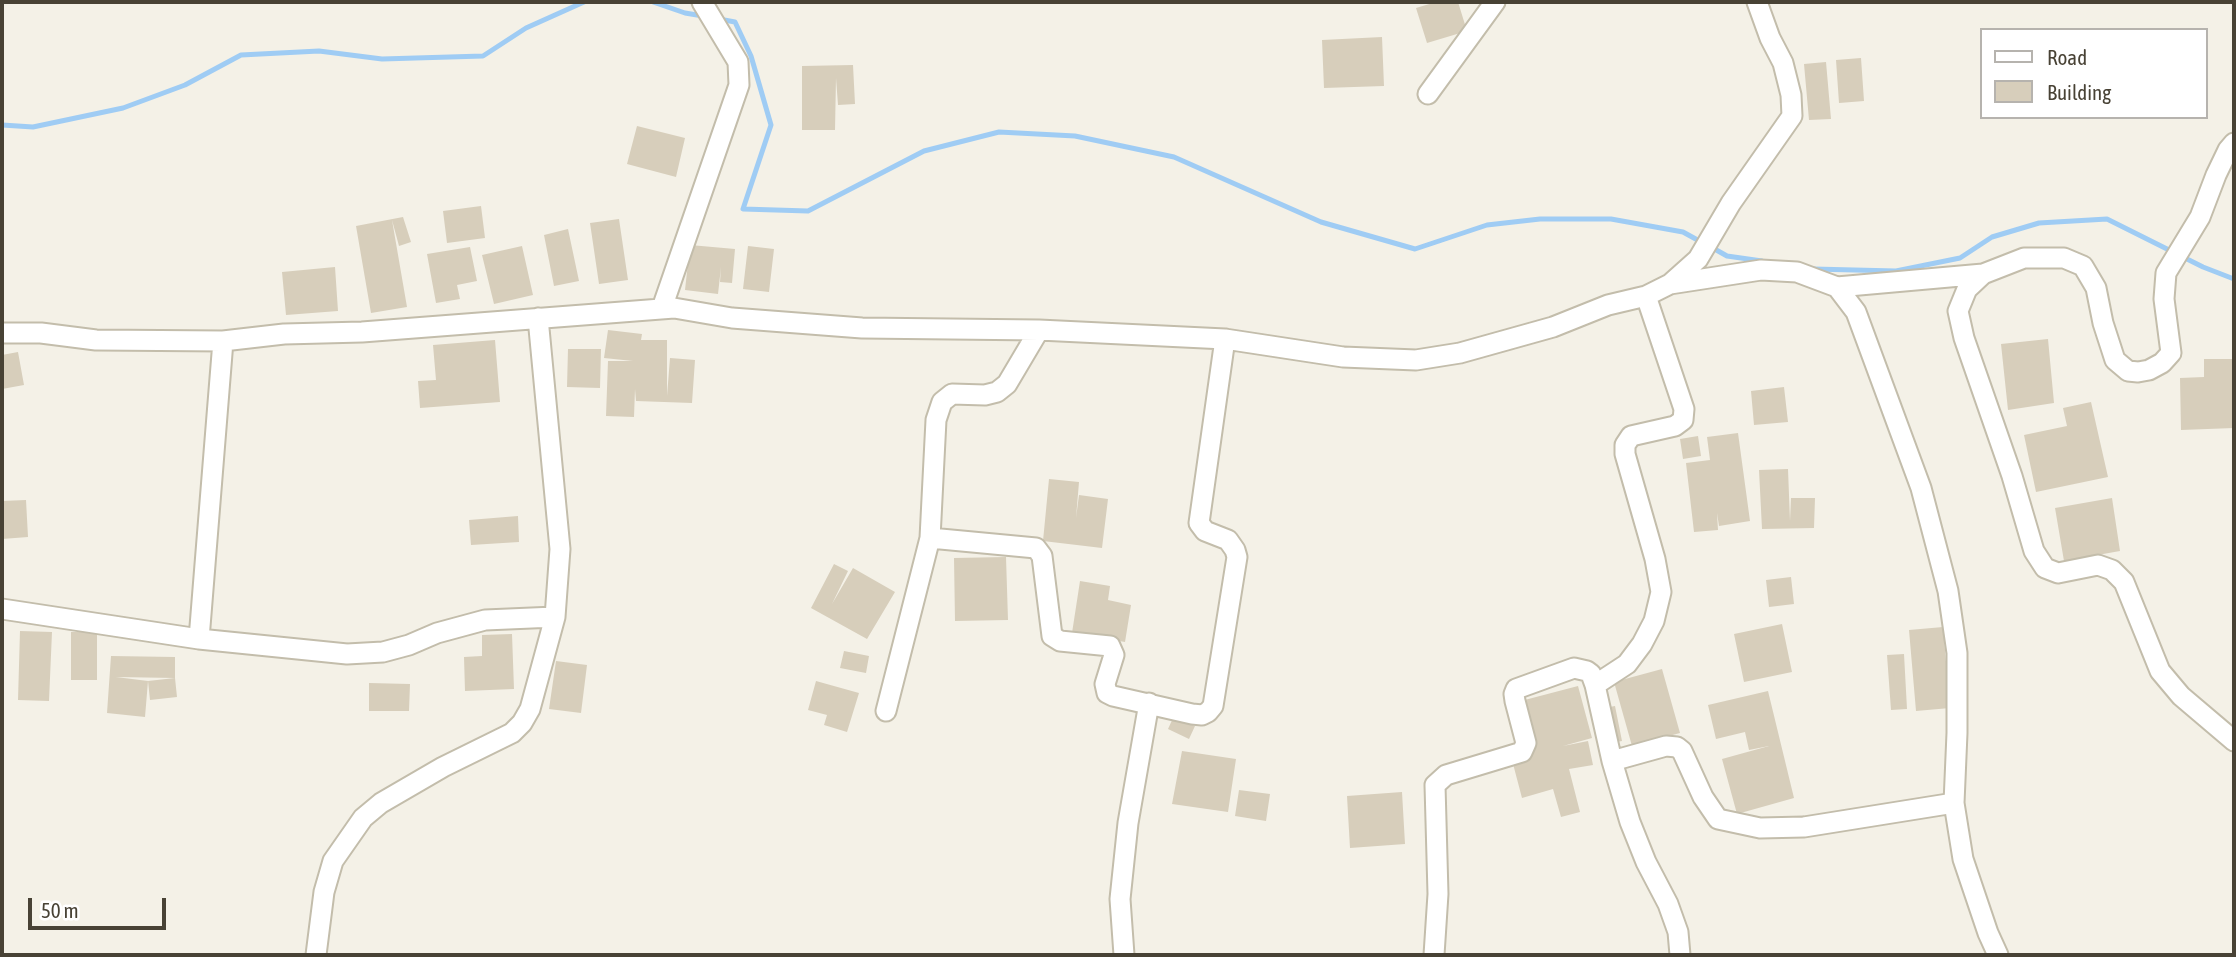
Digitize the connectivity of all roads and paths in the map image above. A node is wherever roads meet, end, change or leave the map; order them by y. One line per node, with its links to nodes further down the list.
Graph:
1 (1495, 2): 4 (street)
2 (1757, 2): 7 (street)
3 (704, 6): 10 (street)
4 (1428, 94)
5 (2234, 143): 6 (street)
6 (1983, 274): 8 (street); 23 (street)
7 (1670, 284): 8 (street); 9 (street)
8 (1837, 287): 25 (street)
9 (1646, 296): 14 (street); 20 (street)
10 (662, 308): 11 (street); 12 (street)
11 (538, 318): 15 (street); 18 (street)
12 (1038, 330): 14 (street); 16 (street)
13 (2, 334): 15 (street)
14 (1225, 339): 21 (street)
15 (223, 341): 19 (street)
16 (930, 538): 21 (street); 22 (street)
17 (2, 609): 19 (street)
18 (555, 617): 19 (street); 26 (street)
19 (199, 639)
20 (1595, 685): 24 (street); 28 (street)
21 (1149, 703): 27 (street)
22 (886, 711)
23 (2234, 741)
24 (1612, 761): 25 (street); 29 (street)
25 (1954, 803): 30 (street)
26 (316, 955)
27 (1124, 955)
28 (1434, 955)
29 (1681, 955)
30 (1998, 955)

